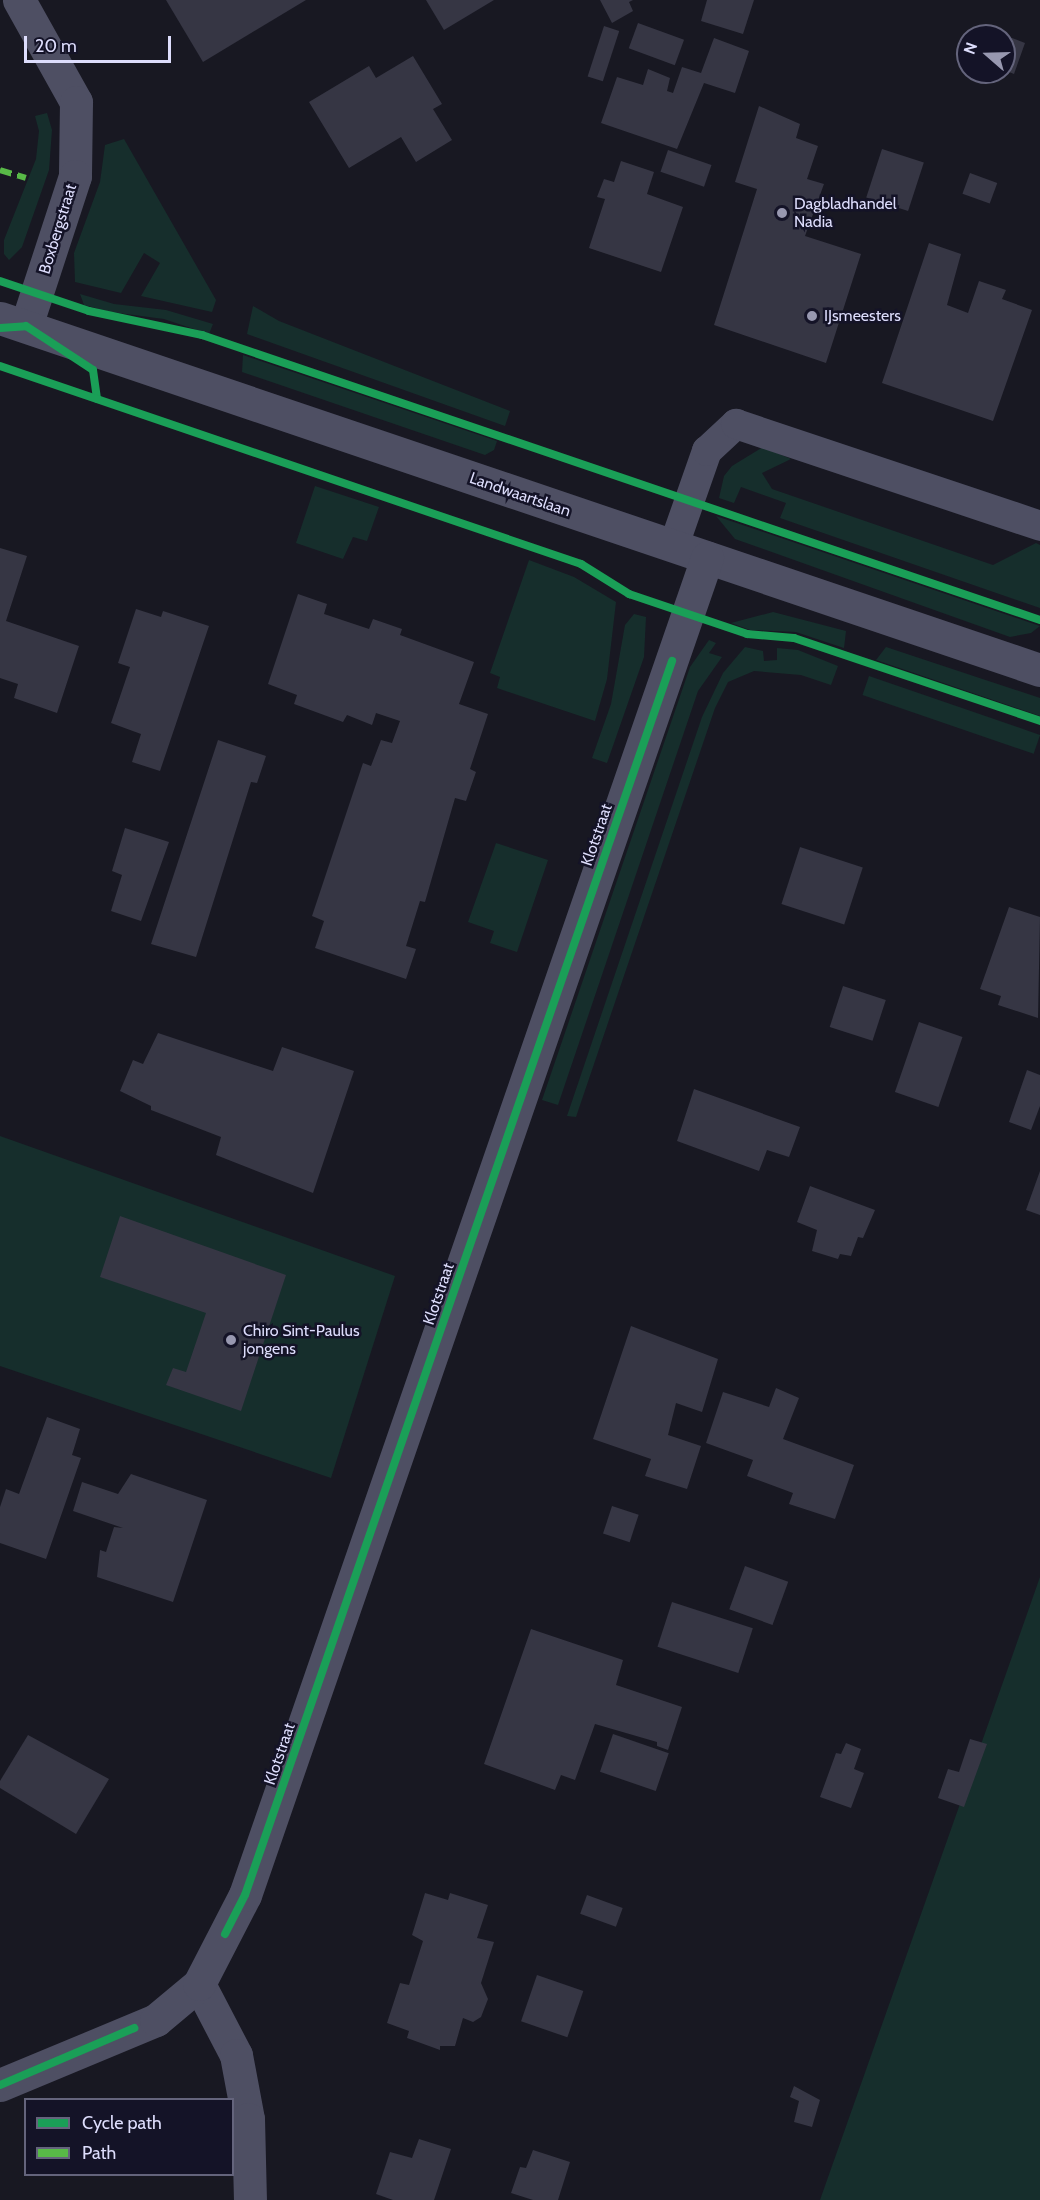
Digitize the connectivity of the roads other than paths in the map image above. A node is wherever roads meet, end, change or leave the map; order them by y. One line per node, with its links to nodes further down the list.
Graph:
1 (19, 0): 2 (street, Boxbergstraat)
2 (13, 322): 4 (street, Landwaartslaan)
3 (1040, 526): 4 (lane)
4 (674, 544): 5 (street, Landwaartslaan)
5 (707, 558): 6 (street, Landwaartslaan); 7 (street, Klotstraat)
6 (1040, 670)
7 (199, 1984): 8 (street, Klotstraat); 9 (street)
8 (0, 2085)
9 (250, 2200)

